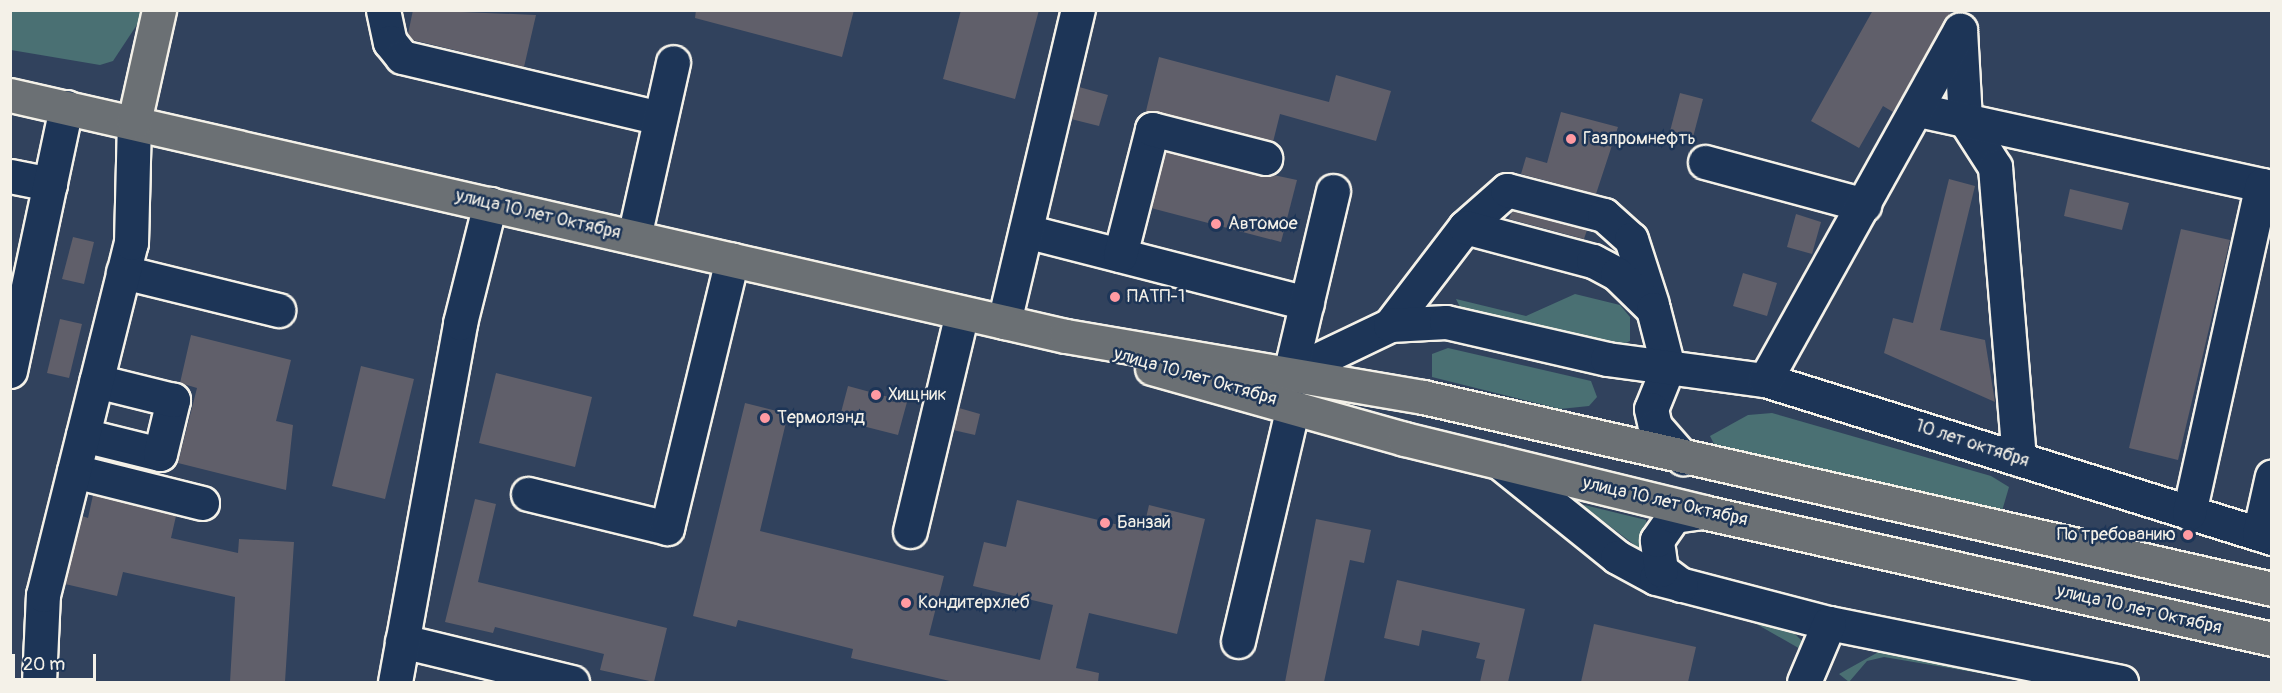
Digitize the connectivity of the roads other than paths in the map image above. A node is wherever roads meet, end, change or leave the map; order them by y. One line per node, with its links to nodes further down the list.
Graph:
1 (159, 10): 11 (main road)
2 (383, 10): 9 (street)
3 (1078, 10): 21 (street)
4 (1966, 20): 8 (street); 10 (street)
5 (672, 62): 9 (street)
6 (10, 95): 7 (main road, улица 10 лет Октября)
7 (66, 106): 11 (main road, улица 10 лет Октября); 15 (street)
8 (1918, 110): 10 (street); 19 (street)
9 (660, 118): 22 (street)
10 (1965, 120): 16 (street); 41 (street)
11 (134, 122): 18 (main road, улица 10 лет Октября); 25 (street)
12 (1265, 158): 23 (street)
13 (1705, 162): 19 (street)
14 (10, 176): 15 (street)
15 (50, 184): 34 (street)
16 (2267, 186): 48 (street)
17 (1333, 191): 26 (street)
18 (490, 204): 22 (main road, улица 10 лет Октября); 55 (street)
19 (1864, 205): 36 (street)
20 (1465, 227): 27 (street); 27 (street); 31 (street)
21 (1026, 231): 23 (street); 30 (street)
22 (634, 237): 24 (main road, улица 10 лет Октября)
23 (1120, 255): 26 (street)
24 (732, 260): 29 (main road, улица 10 лет Октября); 45 (street)
25 (123, 272): 28 (street); 37 (street)
26 (1307, 303): 35 (street)
27 (1653, 309): 33 (street)
28 (278, 310)
29 (962, 313): 30 (main road, улица 10 лет Октября); 49 (street)
30 (1004, 322): 32 (main road, улица 10 лет Октября)
31 (1390, 325): 33 (street, 10 лет октября); 35 (street)
32 (1065, 336): 35 (main road, улица 10 лет Октября); 38 (main road, улица 10 лет Октября)
33 (1668, 368): 36 (street, 10 лет октября); 40 (street)
34 (10, 371)
35 (1290, 373): 40 (main road, улица 10 лет Октября)
36 (1765, 380): 41 (street, 10 лет октября)
37 (96, 381): 39 (street); 39 (street)
38 (1293, 406): 42 (main road, улица 10 лет Октября); 56 (street)
39 (83, 435): 43 (street)
40 (1683, 458): 52 (main road, улица 10 лет Октября)
41 (2019, 459): 48 (street, 10 лет октября)
42 (1499, 462): 47 (main road, улица 10 лет Октября); 51 (street)
43 (74, 471): 46 (street); 57 (street)
44 (2271, 476): 50 (street)
45 (528, 494)
46 (202, 502)
47 (1703, 512): 51 (street); 54 (main road, улица 10 лет Октября)
48 (2189, 513): 50 (street, 10 лет октября)
49 (910, 531)
50 (2265, 536)
51 (1685, 587): 53 (street)
52 (2271, 589)
53 (1829, 623): 61 (street); 62 (street)
54 (2271, 639)
55 (402, 641): 59 (street); 60 (street)
56 (1238, 641)
57 (39, 682): 58 (street)
58 (62, 682)
59 (395, 682)
60 (572, 682)
61 (1803, 682)
62 (2121, 682)

